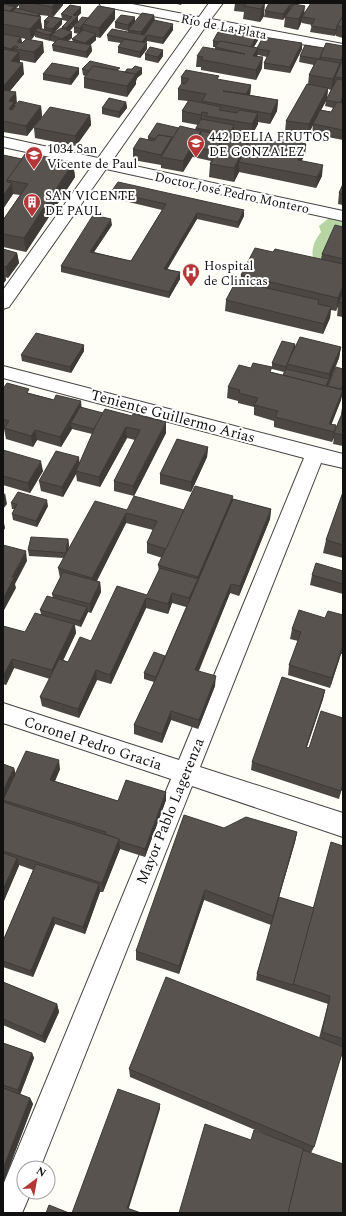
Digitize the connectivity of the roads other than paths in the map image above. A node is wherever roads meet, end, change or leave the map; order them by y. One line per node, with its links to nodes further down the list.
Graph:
1 (106, 3): 3 (street, Río de La Plata)
2 (216, 3): 3 (street)
3 (203, 22): 4 (street, Río de La Plata); 6 (street)
4 (343, 48)
5 (3, 142): 6 (street, Doctor José Pedro Montero)
6 (102, 164): 7 (street, Doctor José Pedro Montero); 8 (street)
7 (343, 216)
8 (3, 303)
9 (3, 372): 10 (street, Teniente Guillermo Arias)
10 (315, 454): 11 (street, Teniente Guillermo Arias); 13 (street, Mayor Pablo Lagerenza)
11 (343, 461)
12 (3, 713): 13 (street, Coronel Pedro Gracia)
13 (186, 773): 14 (street, Coronel Pedro Gracia); 15 (street, Mayor Pablo Lagerenza)
14 (343, 825)
15 (28, 1160)
16 (16, 1191): 17 (street)
17 (7, 1213)

